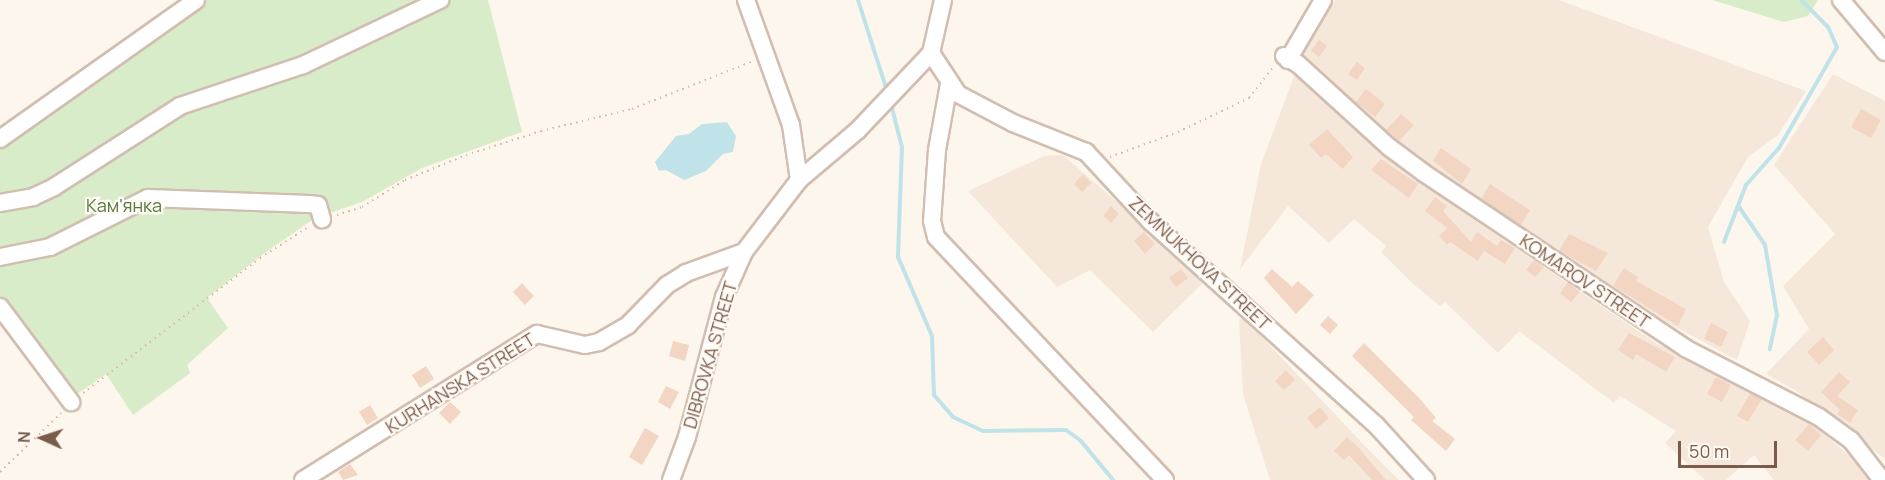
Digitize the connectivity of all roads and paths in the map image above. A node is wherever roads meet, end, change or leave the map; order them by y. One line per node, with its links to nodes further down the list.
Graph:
1 (196, 0): 12 (street)
2 (440, 0): 15 (street)
3 (746, 0): 9 (street)
4 (943, 0): 8 (street)
5 (1323, 0): 10 (street)
6 (1841, 0): 7 (street)
7 (1885, 52)
8 (931, 53): 11 (street, ZEMNUKHOVA STREET); 14 (street, DIBROVKA STREET)
9 (768, 56): 14 (street); 16 (path)
10 (1290, 60): 13 (path); 26 (street, KOMAROV STREET)
11 (950, 84): 13 (street, ZEMNUKHOVA STREET); 24 (street)
12 (0, 139)
13 (1092, 158): 25 (street, ZEMNUKHOVA STREET)
14 (799, 180): 17 (street, DIBROVKA STREET)
15 (0, 203)
16 (322, 219): 18 (street); 20 (path)
17 (744, 252): 22 (street, KURHANSKA STREET); 23 (street, DIBROVKA STREET)
18 (0, 257)
19 (0, 307): 20 (street)
20 (71, 402): 21 (path)
21 (0, 472)
22 (303, 480)
23 (672, 480)
24 (1165, 480)
25 (1426, 480)
26 (1882, 480)

